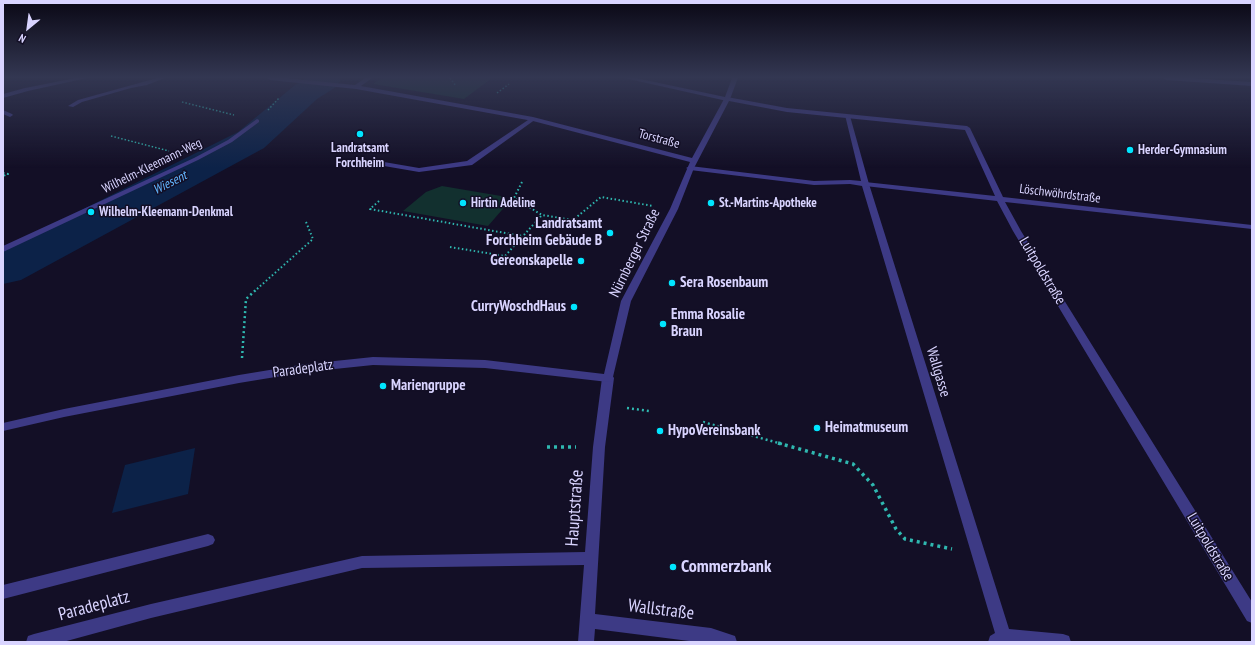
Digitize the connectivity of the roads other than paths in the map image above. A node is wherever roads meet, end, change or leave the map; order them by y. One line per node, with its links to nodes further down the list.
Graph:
1 (478, 108): 7 (street, Torstraße)
2 (722, 108): 10 (street, Nürnberger Straße)
3 (777, 108): 6 (street, Luitpoldstraße)
4 (3, 112): 5 (street)
5 (10, 115)
6 (847, 116): 11 (street, Wallgasse); 12 (street, Luitpoldstraße)
7 (533, 119): 9 (street); 10 (street, Torstraße)
8 (257, 121): 14 (street, Wilhelm-Kleemann-Weg)
9 (384, 164)
10 (692, 164): 11 (street); 15 (street, Nürnberger Straße)
11 (865, 184): 12 (street, Löschwöhrdstraße); 22 (street, Wallgasse)
12 (1000, 199): 13 (street, Löschwöhrdstraße); 20 (street, Luitpoldstraße)
13 (1252, 227)
14 (3, 249)
15 (608, 378): 16 (street, Paradeplatz); 18 (street, Hauptstraße)
16 (3, 427)
17 (208, 540): 19 (street)
18 (591, 558): 21 (street, Hauptstraße); 23 (street, Paradeplatz)
19 (3, 592)
20 (1252, 616)
21 (588, 621): 24 (street, Hauptstraße); 25 (street, Wallstraße)
22 (1000, 639): 26 (street)
23 (34, 642)
24 (586, 642)
25 (729, 642)
26 (1063, 642)

